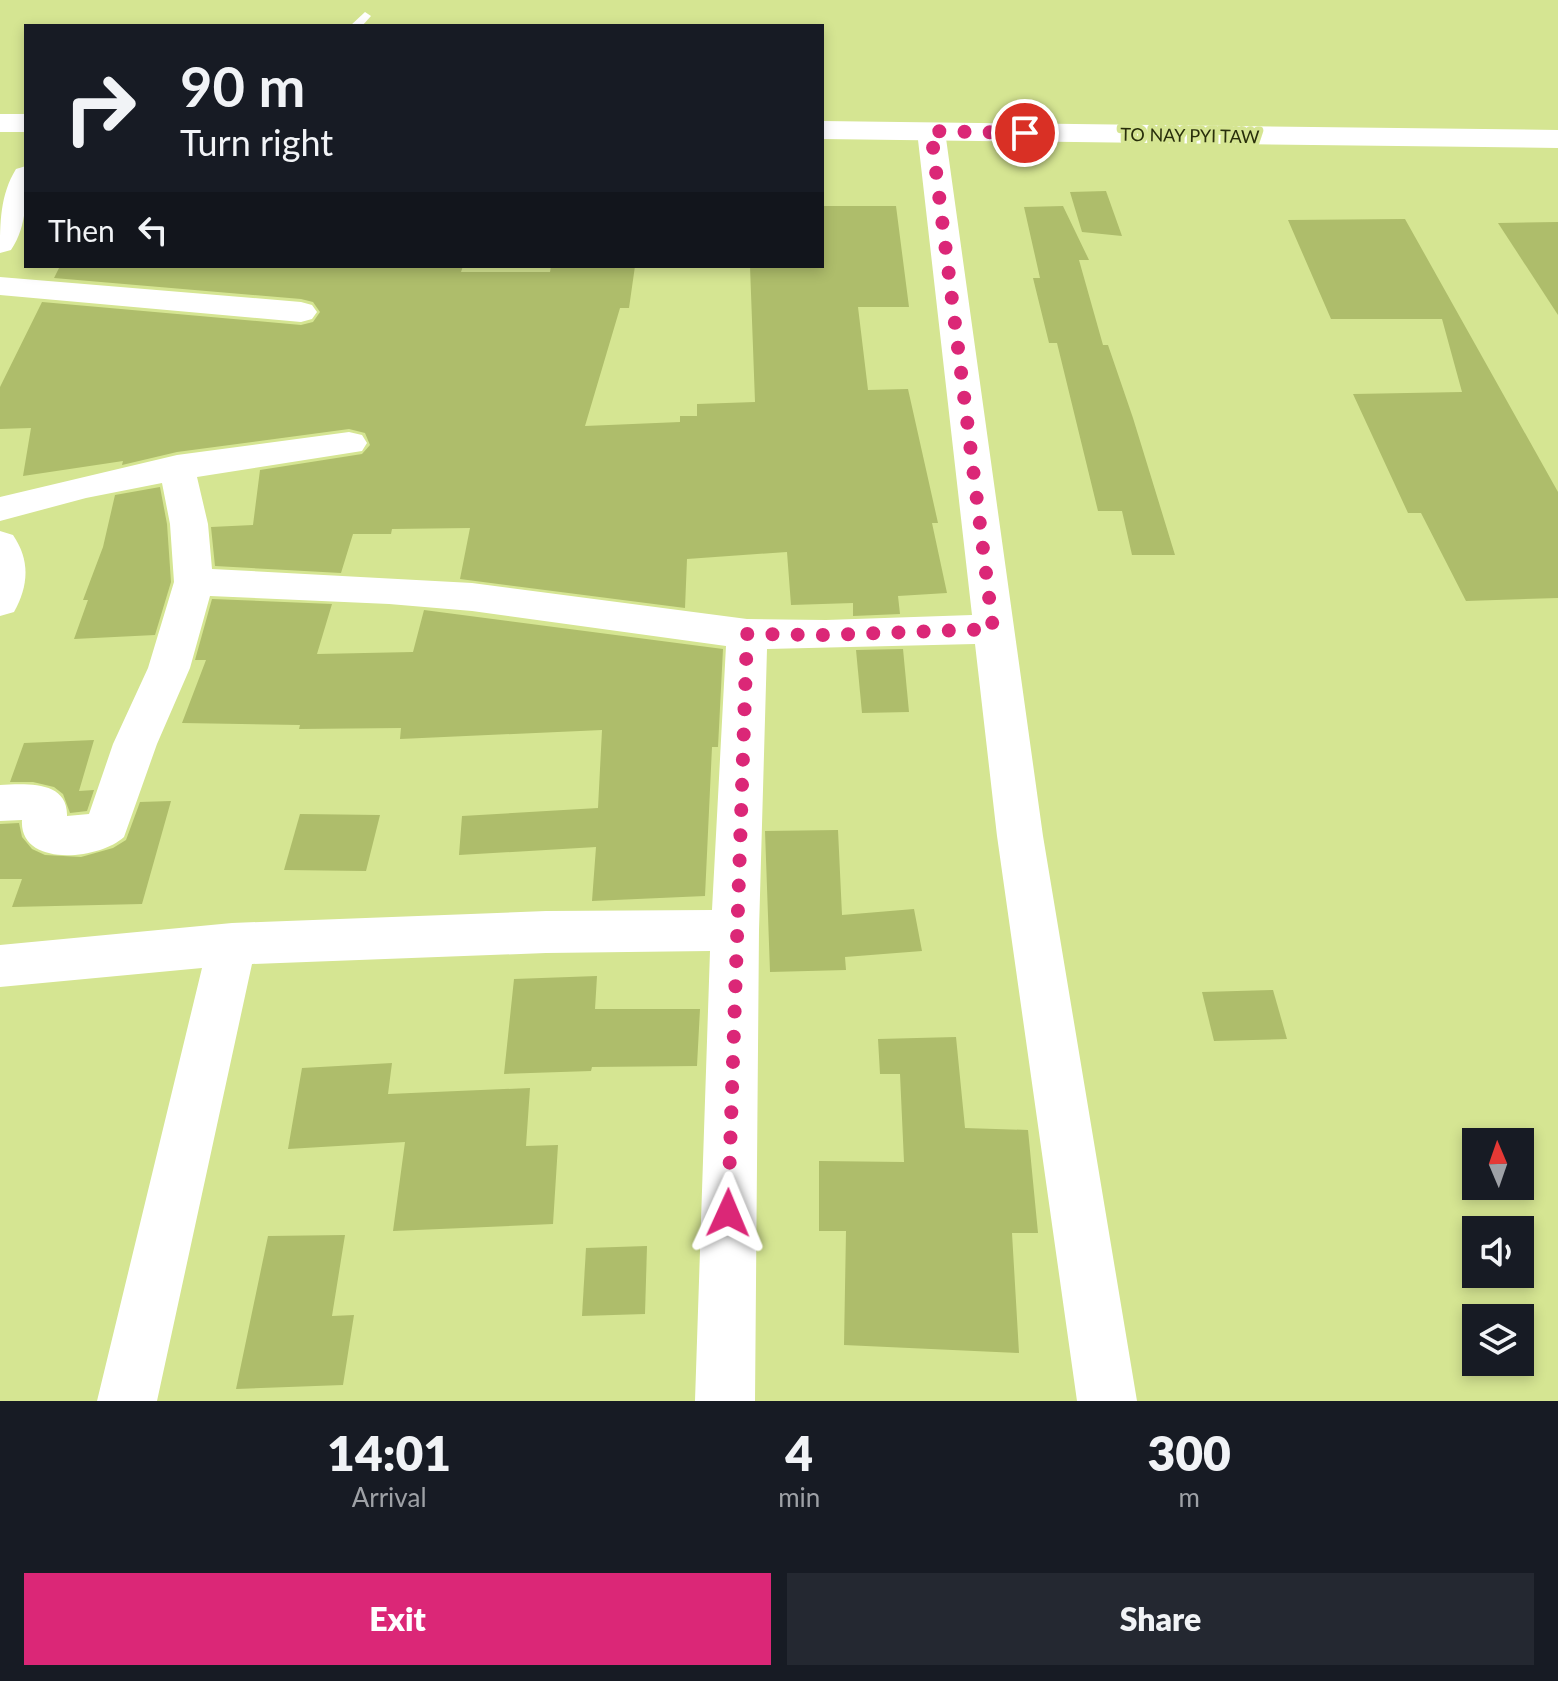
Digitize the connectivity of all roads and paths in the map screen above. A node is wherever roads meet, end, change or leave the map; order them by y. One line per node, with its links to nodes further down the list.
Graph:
1 (0, 123): 2 (main road)
2 (24, 123)
3 (824, 130): 4 (main road, TO NAY PYI TAW)
4 (931, 131): 5 (main road, TO NAY PYI TAW); 16 (street)
5 (1558, 139)
6 (24, 180): 7 (street)
7 (0, 244)
8 (0, 286): 9 (street)
9 (301, 312)
10 (349, 443): 11 (street)
11 (177, 467): 12 (street); 14 (street)
12 (0, 509)
13 (0, 544): 15 (street)
14 (194, 582): 17 (street); 18 (street)
15 (0, 602)
16 (993, 629): 17 (street); 24 (street)
17 (747, 634): 19 (street)
18 (0, 803)
19 (735, 930): 20 (street); 23 (street)
20 (232, 944): 21 (street); 22 (street)
21 (0, 966)
22 (127, 1401)
23 (725, 1401)
24 (1107, 1401)

